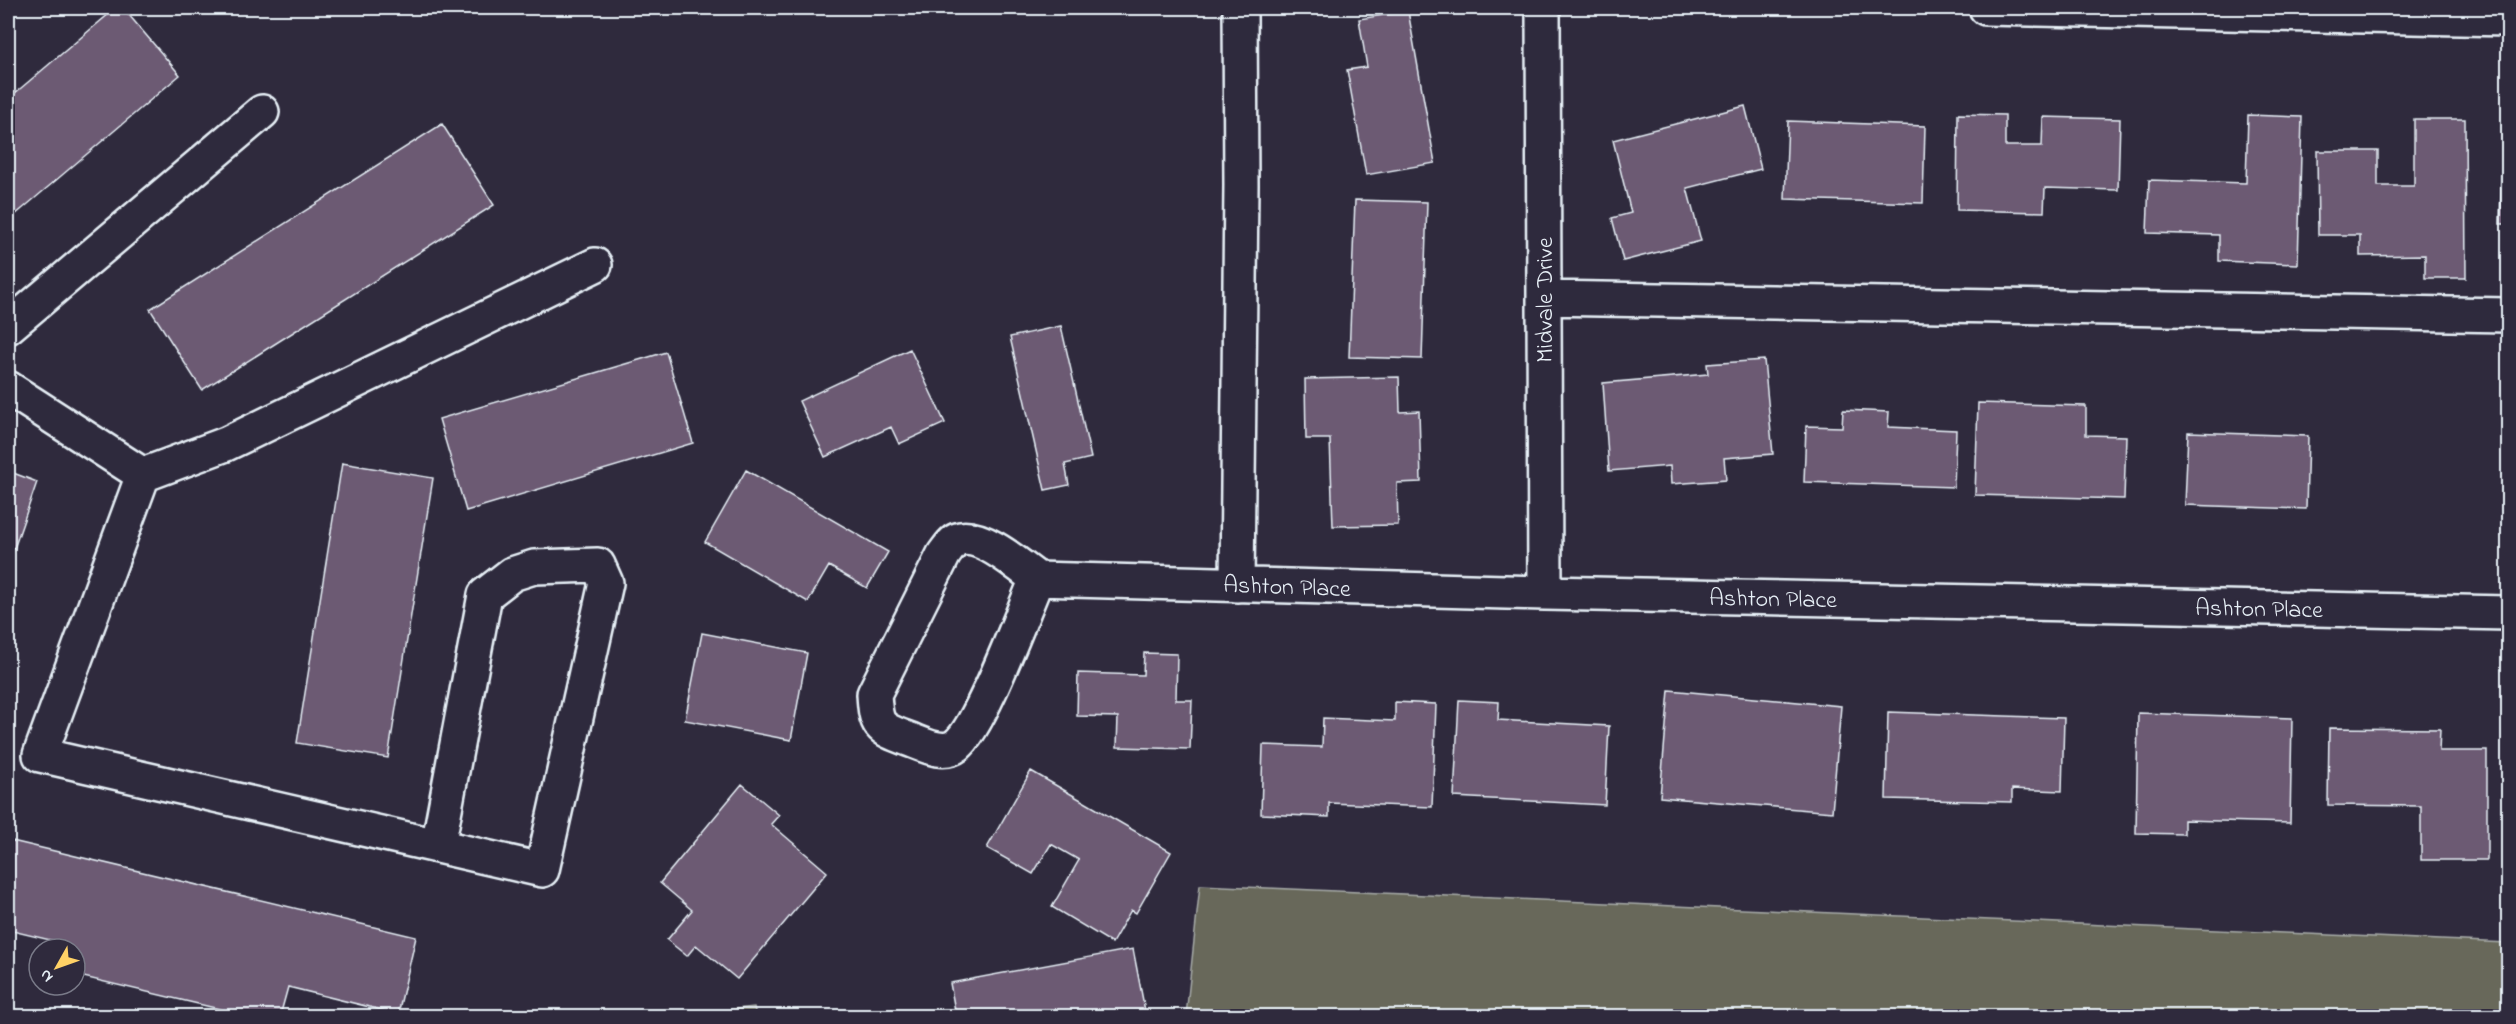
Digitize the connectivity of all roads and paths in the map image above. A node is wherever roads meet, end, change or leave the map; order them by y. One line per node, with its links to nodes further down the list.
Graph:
1 (1240, 8): 13 (street)
2 (1543, 8): 7 (street, Midvale Drive)
3 (1986, 8): 4 (street)
4 (2508, 19)
5 (262, 112): 9 (street)
6 (595, 265): 11 (street)
7 (1544, 298): 8 (street); 14 (street, Midvale Drive)
8 (2508, 315)
9 (8, 327)
10 (8, 388): 11 (street)
11 (142, 475): 16 (street)
12 (1037, 579): 12 (street); 13 (street, Ashton Place)
13 (1237, 585): 14 (street, Ashton Place)
14 (1545, 593): 15 (street, Ashton Place)
15 (2508, 613)
16 (438, 846): 16 (street)

